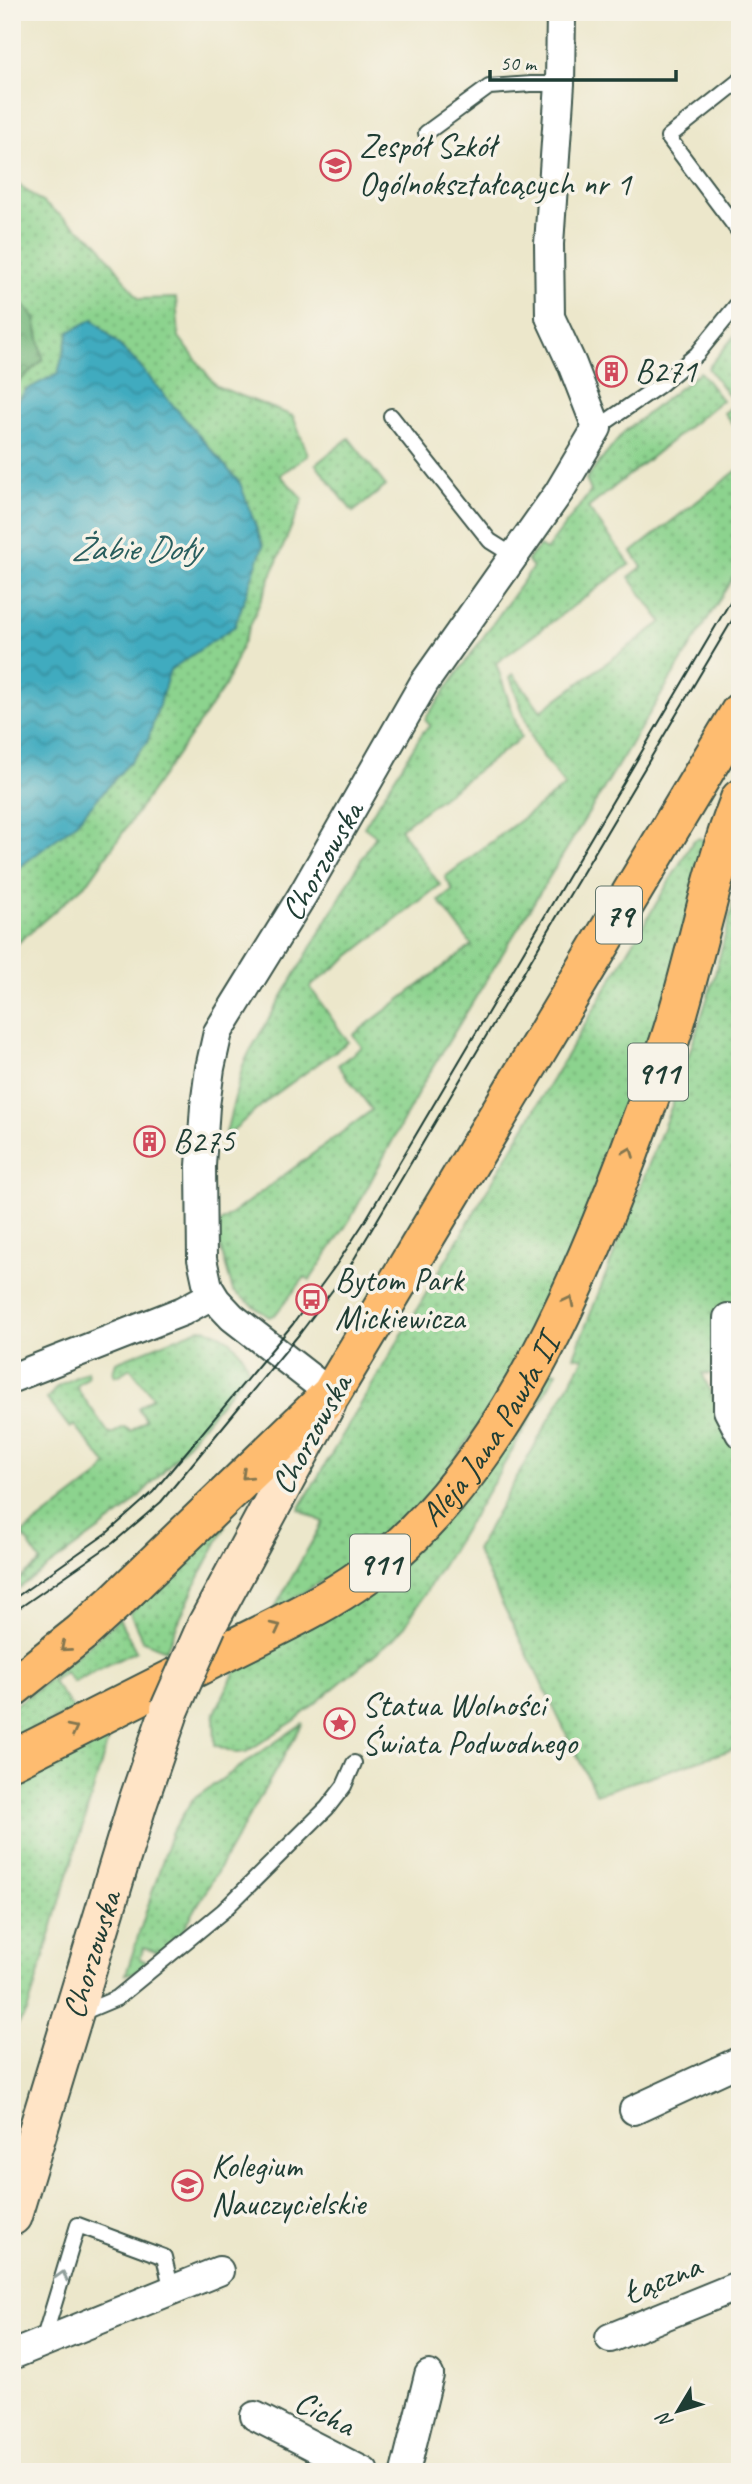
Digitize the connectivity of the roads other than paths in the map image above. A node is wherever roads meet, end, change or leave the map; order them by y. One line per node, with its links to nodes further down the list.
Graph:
1 (561, 12): 3 (street)
2 (740, 80): 5 (lane)
3 (560, 84): 4 (lane); 8 (street)
4 (426, 133)
5 (740, 233)
6 (740, 301): 8 (lane)
7 (391, 416): 9 (lane)
8 (597, 428): 9 (street, Chorzowska)
9 (514, 556): 12 (street, Chorzowska)
10 (740, 712): 15 (main road, Chorzowska / 79)
11 (740, 799): 18 (main road, Aleja Jana Pawła II / 911, one-way to 11)
12 (212, 1295): 14 (street); 15 (street)
13 (734, 1324): 16 (street)
14 (12, 1378)
15 (331, 1394): 17 (main road, one-way to 17); 20 (main road, Chorzowska / 79, bridge)
16 (740, 1433)
17 (12, 1688)
18 (12, 1760)
19 (354, 1763): 20 (lane)
20 (72, 2017): 23 (main road, Chorzowska / 79)
21 (740, 2062): 22 (street)
22 (635, 2110)
23 (12, 2216)
24 (219, 2271): 26 (street)
25 (740, 2286): 27 (street, Łączna)
26 (172, 2291): 28 (street); 28 (lane, one-way to 26)
27 (610, 2338)
28 (43, 2341): 29 (street)
29 (12, 2355)
30 (429, 2375): 33 (street)
31 (255, 2416): 32 (street, Cicha)
32 (364, 2472)
33 (405, 2472)

